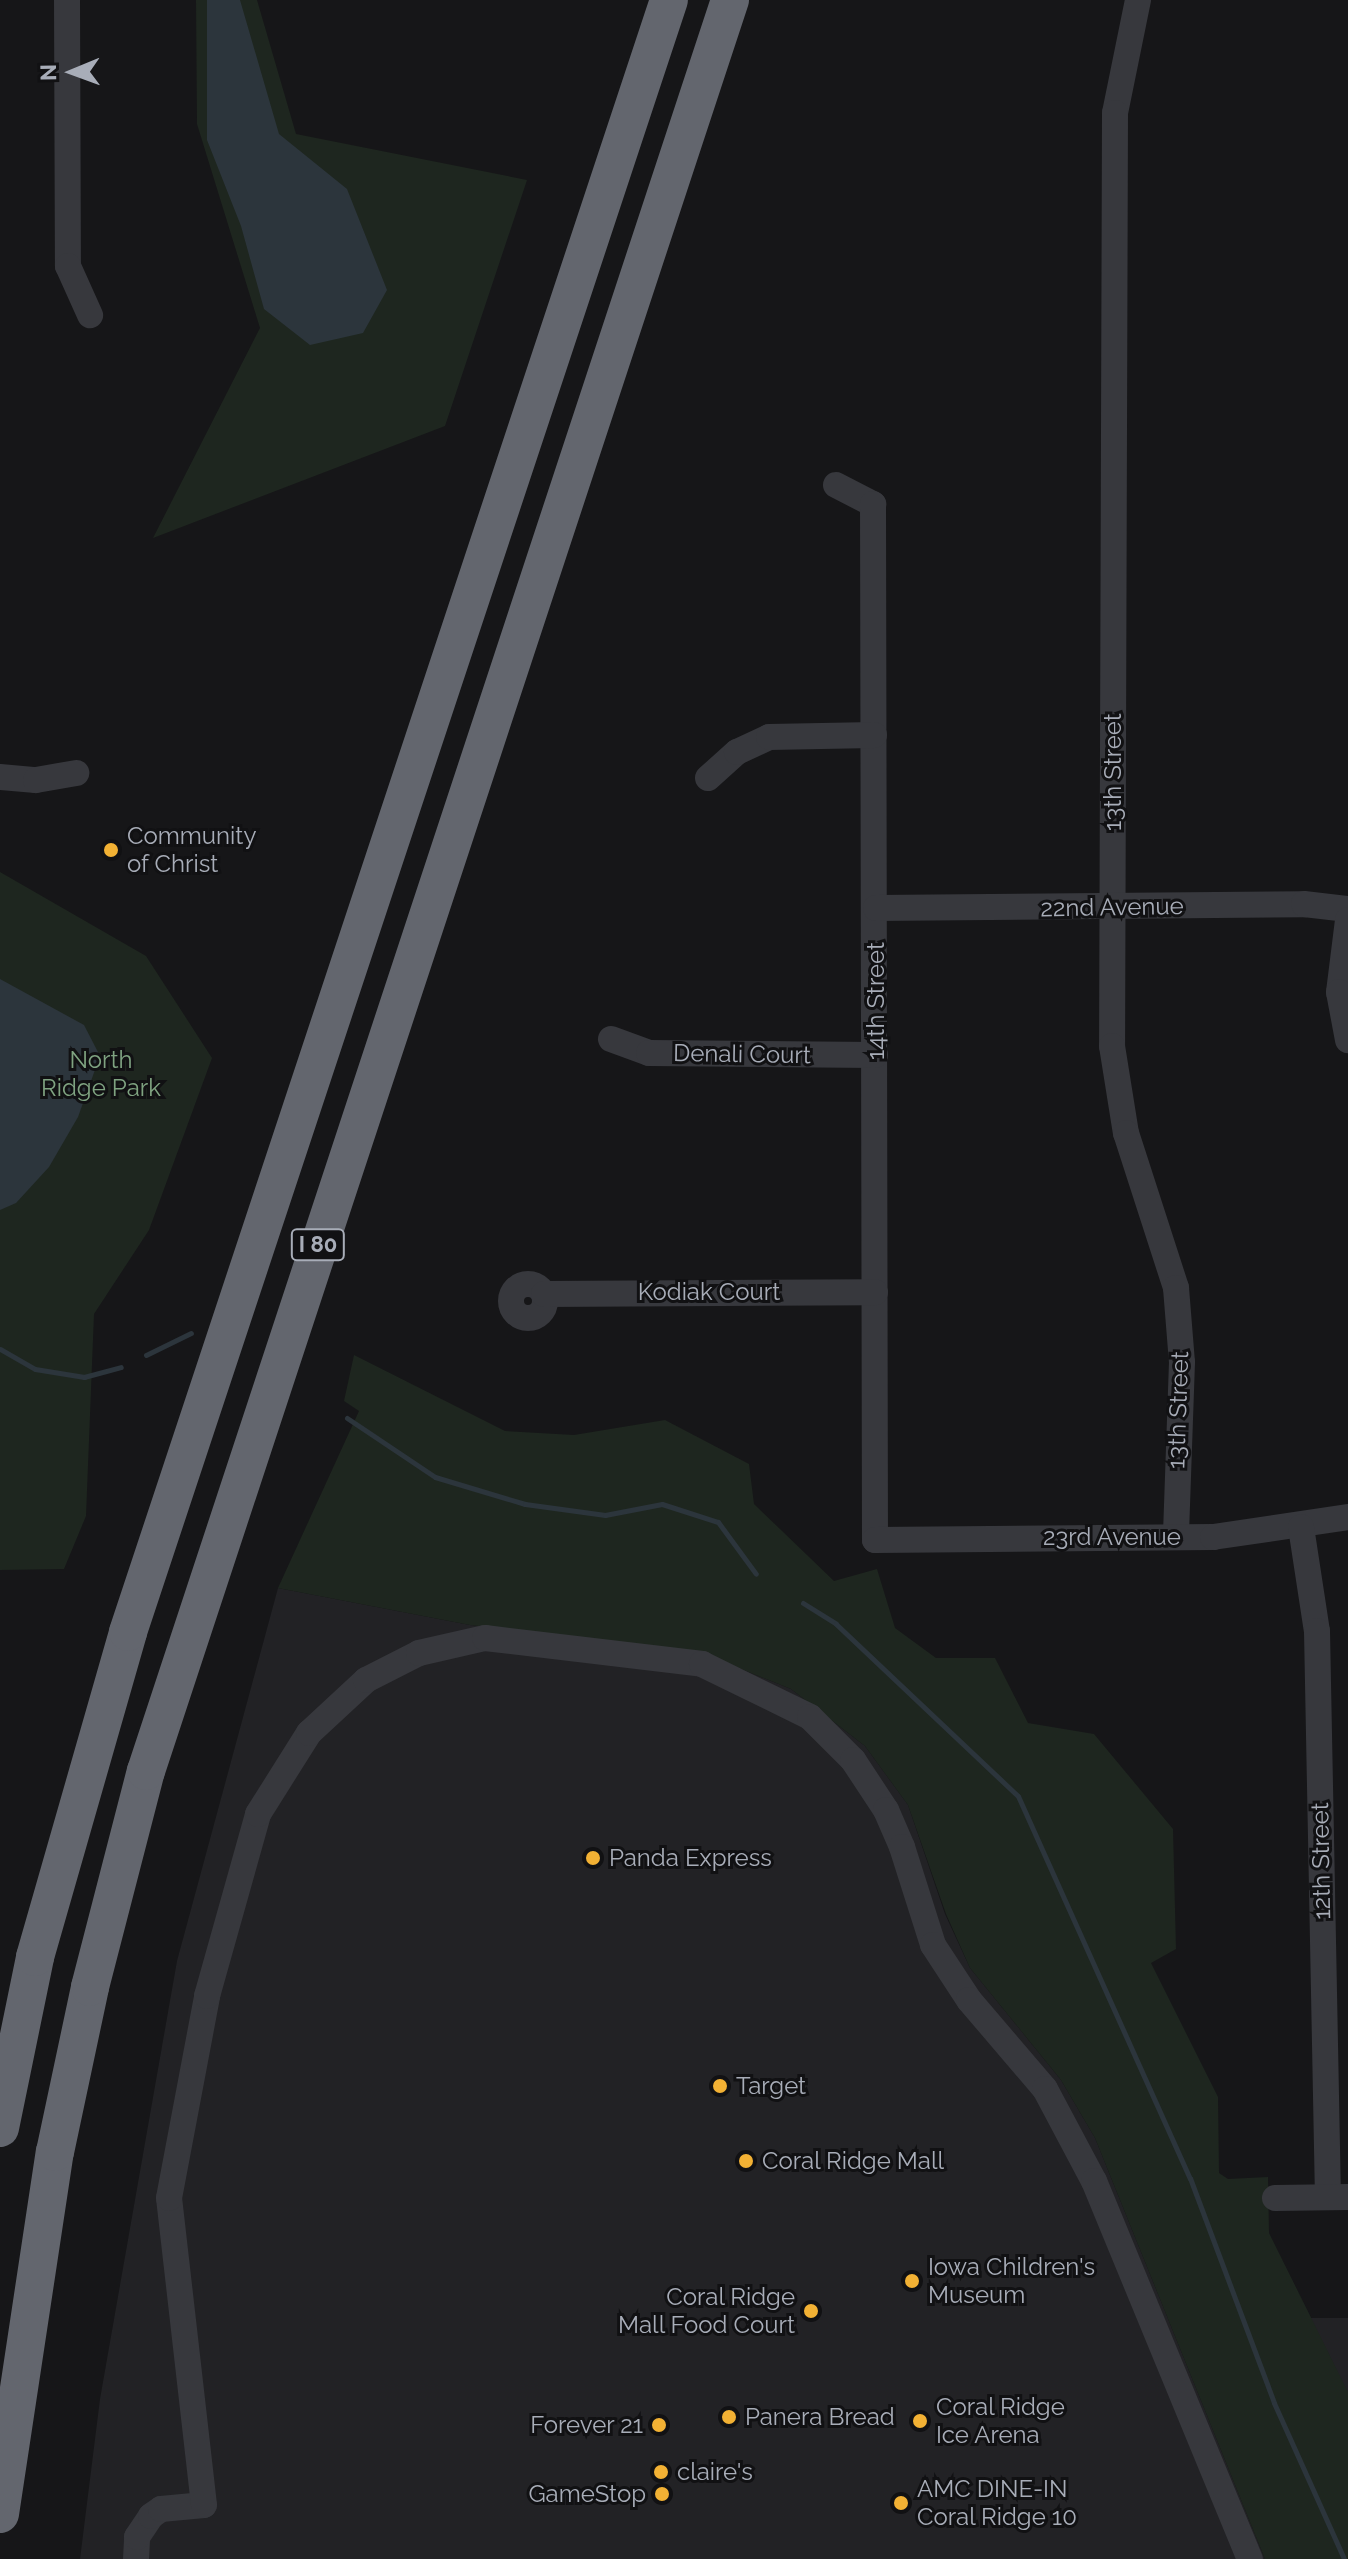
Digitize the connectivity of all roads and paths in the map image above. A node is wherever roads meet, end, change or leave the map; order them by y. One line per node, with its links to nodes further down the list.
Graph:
1 (67, 0): 5 (street)
2 (669, 0): 24 (highway, I 80)
3 (730, 0): 27 (highway, I 80)
4 (1138, 0): 11 (street, 13th Street)
5 (90, 315)
6 (836, 485): 7 (street, 14th Street)
7 (874, 735): 10 (street); 12 (street, 14th Street)
8 (76, 773): 9 (street)
9 (0, 777)
10 (708, 778)
11 (1113, 907): 12 (street, 22nd Avenue); 13 (street, 22nd Avenue); 22 (street, 13th Street)
12 (876, 908): 17 (street, 14th Street)
13 (1348, 909)
14 (1348, 920): 16 (street)
15 (611, 1039): 17 (street, Denali Court)
16 (1348, 1040)
17 (875, 1055): 18 (street, 14th Street)
18 (875, 1292): 19 (street, Kodiak Court); 23 (street, 14th Street)
19 (544, 1294)
20 (1348, 1517): 21 (street, 23rd Avenue)
21 (1301, 1527): 22 (street, 23rd Avenue); 25 (street, 12th Street)
22 (1176, 1537): 23 (street, 23rd Avenue)
23 (875, 1540)
24 (0, 2128)
25 (1338, 2197): 26 (street)
26 (1275, 2198)
27 (0, 2514)
28 (136, 2559): 29 (street)
29 (1250, 2559)

